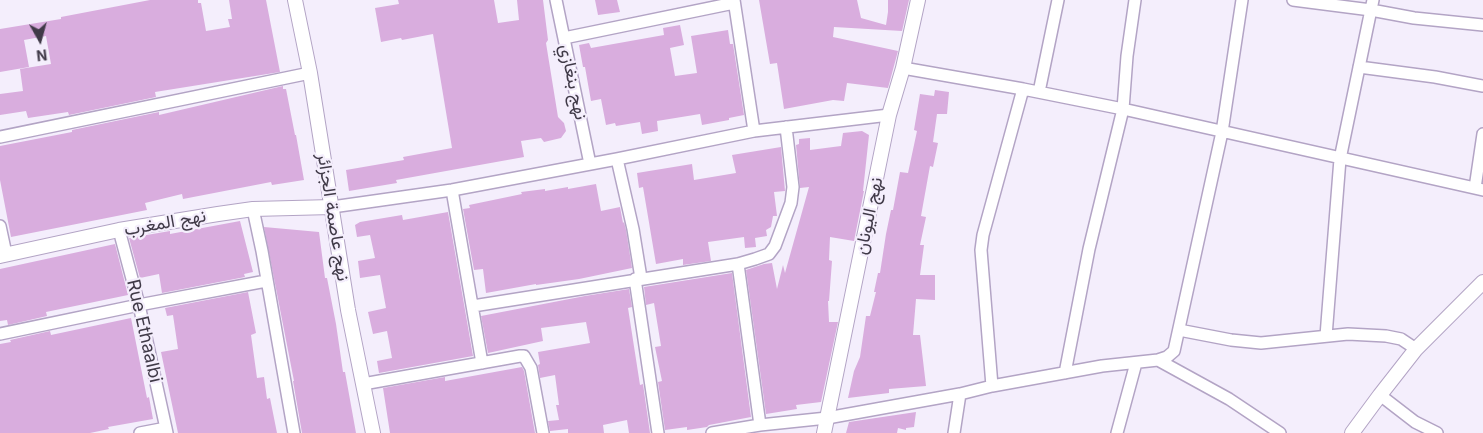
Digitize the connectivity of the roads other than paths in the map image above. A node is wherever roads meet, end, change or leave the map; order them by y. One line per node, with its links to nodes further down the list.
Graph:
1 (294, 0): 14 (street, نهج عاصمة الجزائر)
2 (556, 0): 11 (street, نهج بنغازي)
3 (918, 0): 13 (street, نهج اليونان)
4 (1058, 0): 17 (street)
5 (1135, 0): 18 (street)
6 (1242, 0): 22 (street)
7 (1293, 0): 9 (street)
8 (734, 2): 11 (street); 21 (street)
9 (1372, 5): 10 (street); 12 (street)
10 (1483, 25)
11 (564, 38): 27 (street, نهج بنغازي)
12 (1359, 67): 15 (street); 26 (street)
13 (902, 68): 16 (street); 19 (street, نهج اليونان)
14 (310, 73): 24 (street); 30 (street, نهج عاصمة الجزائر)
15 (1483, 86)
16 (1023, 89): 17 (street); 50 (street)
17 (1039, 92): 18 (street)
18 (1122, 109): 22 (street); 48 (street)
19 (890, 115): 20 (street); 53 (street, نهج اليونان)
20 (786, 126): 21 (street); 35 (street)
21 (754, 131): 25 (street)
22 (1222, 132): 26 (street); 41 (street)
23 (1483, 134): 28 (street)
24 (0, 137)
25 (617, 159): 27 (street); 36 (street)
26 (1340, 159): 28 (street); 43 (street)
27 (590, 164): 29 (street)
28 (1479, 189)
29 (452, 190): 30 (street); 40 (street)
30 (332, 207): 31 (street, نهج المغرب); 49 (street, نهج عاصمة الجزائر)
31 (253, 209): 33 (street, نهج المغرب); 37 (street)
32 (0, 226): 34 (street)
33 (119, 230): 34 (street, نهج المغرب); 39 (street, Rue Ethaalbi)
34 (3, 255)
35 (738, 264): 36 (street); 54 (street)
36 (638, 279): 40 (street); 60 (street)
37 (266, 280): 39 (street); 57 (street)
38 (1483, 282): 44 (street)
39 (139, 305): 42 (street); 55 (street, Rue Ethaalbi)
40 (473, 306): 46 (street)
41 (1179, 330): 43 (street); 45 (street)
42 (0, 334)
43 (1326, 336): 44 (street)
44 (1416, 349): 52 (street)
45 (1158, 360): 47 (street); 65 (street)
46 (482, 363): 49 (street); 59 (street)
47 (1136, 363): 48 (street); 64 (street)
48 (1065, 372): 50 (street)
49 (363, 384): 58 (street, نهج عاصمة الجزائر)
50 (992, 386): 51 (street)
51 (960, 394): 53 (street); 63 (street)
52 (1380, 395): 66 (street); 67 (street)
53 (827, 418): 54 (street); 62 (street, نهج اليونان)
54 (760, 425): 61 (street)
55 (166, 430): 56 (street)
56 (140, 433)
57 (294, 433)
58 (373, 433)
59 (543, 433)
60 (658, 433)
61 (712, 433)
62 (824, 433)
63 (954, 433)
64 (1117, 433)
65 (1280, 433)
66 (1352, 433)
67 (1437, 433)

